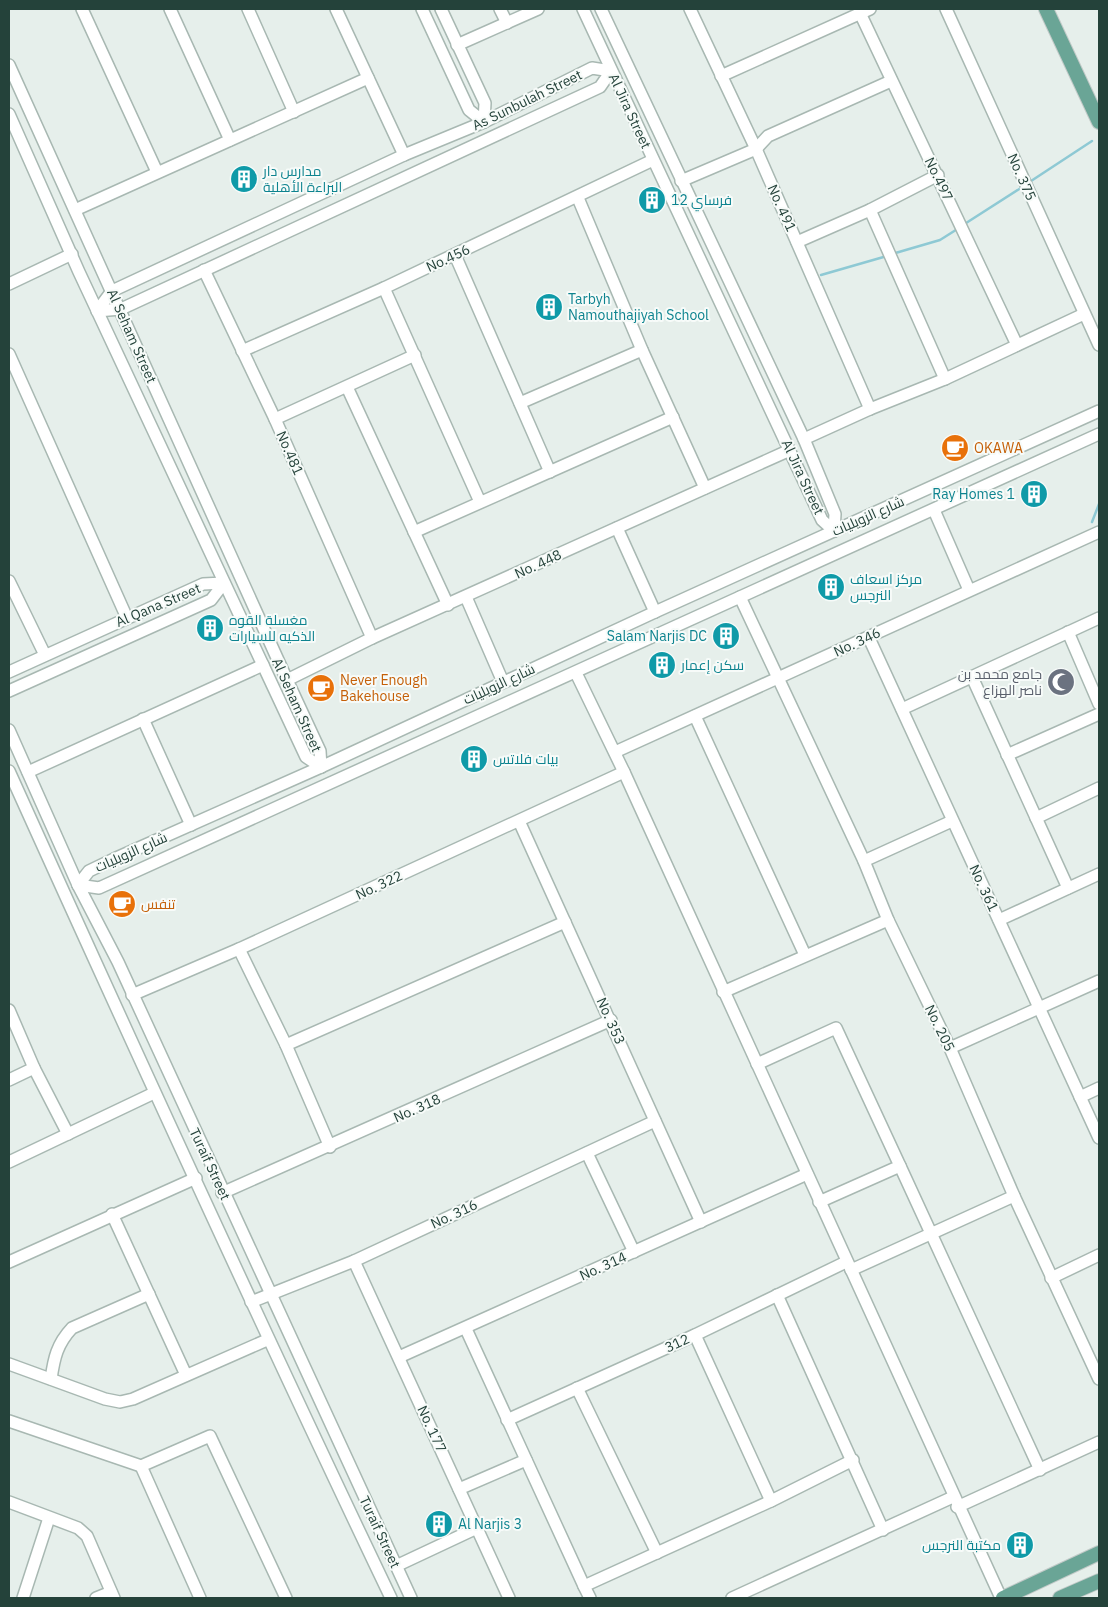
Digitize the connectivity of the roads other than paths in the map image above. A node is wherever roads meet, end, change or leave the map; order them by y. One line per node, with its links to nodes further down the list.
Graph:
1 (82, 9): 30 (street)
2 (170, 9): 26 (street)
3 (248, 9): 22 (street)
4 (336, 9): 20 (street)
5 (422, 9): 24 (street)
6 (441, 9): 16 (street)
7 (500, 9): 15 (street)
8 (538, 9): 15 (street)
9 (584, 9): 18 (street, Al Jira Street)
10 (601, 9): 32 (street, Al Jira Street)
11 (690, 9): 19 (street, No. 491)
12 (946, 9): 45 (street, No. 375)
13 (1046, 9): 25 (main road)
14 (865, 11): 19 (street); 21 (street, No.497)
15 (507, 23): 16 (street)
16 (457, 45): 24 (street)
17 (9, 64): 34 (street, Al Seham Street)
18 (611, 71): 24 (street, As Sunbulah Street); 29 (street, Al Jira Street); 39 (street, As Sunbulah Street)
19 (721, 76): 27 (street, No. 491)
20 (368, 78): 22 (street); 28 (street)
21 (891, 81): 27 (street); 31 (street, No.497)
22 (294, 112): 26 (street)
23 (9, 114): 37 (street, Al Seham Street)
24 (484, 122): 28 (street, As Sunbulah Street)
25 (1099, 122)
26 (230, 140): 30 (street)
27 (756, 149): 32 (street); 36 (street, No. 491)
28 (404, 155): 42 (street, As Sunbulah Street)
29 (653, 160): 33 (street, No.456); 61 (street, Al Jira Street)
30 (157, 172): 34 (street)
31 (938, 175): 35 (street); 46 (street, No.497)
32 (681, 181): 60 (street, Al Jira Street)
33 (578, 198): 38 (street, No.456); 48 (street)
34 (75, 210): 42 (street, Al Seham Street)
35 (870, 210): 36 (street); 52 (street)
36 (797, 242): 55 (street, No. 491)
37 (72, 254): 40 (street); 44 (street, Al Seham Street)
38 (455, 254): 41 (street, No.456); 54 (street)
39 (204, 270): 43 (street, As Sunbulah Street); 49 (street, No.481)
40 (9, 284)
41 (384, 288): 49 (street, No.456); 51 (street)
42 (112, 291): 43 (street, Al Seham Street); 44 (street, As Sunbulah Street)
43 (121, 310): 44 (street, As Sunbulah Street); 88 (street, Al Seham Street)
44 (97, 311): 71 (street, Al Seham Street)
45 (1084, 314): 46 (street); 47 (street, No. 375)
46 (1017, 345): 52 (street)
47 (1099, 345)
48 (642, 350): 54 (street); 57 (street)
49 (242, 351): 58 (street, No.481)
50 (9, 354): 77 (street)
51 (415, 355): 53 (street); 64 (street)
52 (945, 379): 55 (street)
53 (347, 387): 58 (street); 68 (street)
54 (520, 403): 62 (street)
55 (870, 408): 60 (street)
56 (1099, 411): 67 (street, شارع الزويليات)
57 (673, 417): 62 (street); 63 (street)
58 (275, 419): 80 (street, No.481)
59 (1099, 434): 65 (street, شارع الزويليات)
60 (804, 439): 67 (street, Al Jira Street)
61 (790, 450): 63 (street, No. 448); 67 (street, Al Jira Street)
62 (550, 472): 64 (street)
63 (705, 488): 66 (street, No. 448)
64 (480, 502): 68 (street)
65 (934, 510): 72 (street); 74 (street, شارع الزويليات)
66 (617, 528): 73 (street, No. 448); 76 (street)
67 (834, 531): 76 (street, شارع الزويليات)
68 (414, 532): 75 (street)
69 (1099, 532): 72 (street, No. 346)
70 (9, 581): 82 (street)
71 (224, 583): 77 (street, Al Qana Street); 83 (street, Al Seham Street); 90 (street, Al Qana Street)
72 (969, 590): 81 (street, No. 346)
73 (466, 597): 75 (street, No. 448); 89 (street)
74 (740, 597): 85 (street, شارع الزويليات); 87 (street, No. 205)
75 (448, 605): 80 (street, No. 448)
76 (655, 612): 89 (street, شارع الزويليات)
77 (127, 618): 82 (street, Al Qana Street)
78 (1099, 618): 79 (street)
79 (1068, 632): 86 (street); 91 (street)
80 (372, 638): 88 (street, No. 448)
81 (868, 638): 87 (street, No. 346); 92 (street, No. 361)
82 (45, 655): 84 (street, Al Qana Street)
83 (263, 665): 95 (street); 99 (street, Al Seham Street)
84 (9, 672)
85 (576, 672): 97 (street); 110 (street, شارع الزويليات)
86 (972, 677): 92 (street); 98 (street)
87 (778, 678): 94 (street, No. 346); 108 (street, No. 205)
88 (287, 680): 99 (street, Al Seham Street)
89 (503, 682): 99 (street, شارع الزويليات)
90 (9, 691)
91 (1099, 704)
92 (902, 709): 106 (street, No. 361)
93 (1099, 714): 98 (street)
94 (695, 716): 97 (street, No. 346); 116 (street)
95 (143, 720): 101 (street); 107 (street)
96 (9, 730): 101 (street, Turaif Street)
97 (615, 752): 102 (street)
98 (1007, 755): 104 (street)
99 (321, 767): 107 (street, شارع الزويليات)
100 (9, 771): 129 (street, Turaif Street)
101 (28, 772): 110 (street, Turaif Street)
102 (624, 772): 105 (street, No. 322); 118 (street)
103 (1099, 788): 104 (street)
104 (1036, 818): 111 (street)
105 (519, 821): 114 (street, No. 353); 115 (street, No. 322)
106 (952, 821): 108 (street); 113 (street, No. 361)
107 (191, 825): 110 (street, شارع الزويليات)
108 (864, 861): 112 (street, No. 205)
109 (1099, 874): 111 (street)
110 (78, 885): 119 (street, Turaif Street)
111 (1068, 888): 113 (street)
112 (888, 920): 116 (street); 124 (street, No. 205)
113 (999, 920): 120 (street, No. 361)
114 (564, 922): 122 (street, No. 353); 123 (street)
115 (239, 949): 119 (street, No. 322); 123 (street)
116 (805, 956): 118 (street)
117 (1099, 981): 120 (street)
118 (723, 992): 125 (street)
119 (132, 995): 140 (street, Turaif Street)
120 (1039, 1008): 124 (street); 130 (street, No. 361)
121 (9, 1010): 126 (street)
122 (611, 1020): 131 (street, No. 353); 134 (street, No. 318)
123 (286, 1045): 134 (street)
124 (950, 1048): 141 (street, No. 205)
125 (757, 1064): 137 (street); 138 (street)
126 (34, 1068): 127 (street); 132 (street)
127 (9, 1080)
128 (1099, 1088): 130 (street)
129 (154, 1093): 132 (street); 139 (street, Turaif Street)
130 (1080, 1096): 133 (street, No. 361)
131 (655, 1121): 135 (street, No. 316); 144 (street, No. 353)
132 (68, 1134): 136 (street)
133 (1099, 1138)
134 (330, 1147): 140 (street, No. 318)
135 (587, 1153): 146 (street); 148 (street, No. 316)
136 (9, 1162)
137 (900, 1166): 142 (street); 145 (street)
138 (807, 1174): 142 (street); 144 (street, No. 314)
139 (196, 1178): 143 (street); 155 (street, Turaif Street)
140 (222, 1193): 153 (street, Turaif Street)
141 (1014, 1196): 145 (street, 312); 151 (street, No. 205)
142 (819, 1202): 150 (street)
143 (112, 1214): 149 (street); 152 (street)
144 (701, 1222): 146 (street, No. 314)
145 (932, 1234): 150 (street, 312); 171 (street)
146 (634, 1252): 156 (street, No. 314)
147 (1099, 1255): 151 (street)
148 (354, 1260): 153 (street, No. 316); 159 (street, No. 177)
149 (9, 1262)
150 (849, 1266): 154 (street, 312); 175 (street)
151 (1051, 1278): 163 (street, No. 205)
152 (149, 1294): 161 (street); 162 (street)
153 (271, 1294): 155 (street, No. 316); 181 (street, Turaif Street)
154 (777, 1295): 157 (street, 312); 169 (street)
155 (251, 1302): 158 (street, Turaif Street)
156 (466, 1329): 159 (street, No. 314); 165 (street)
157 (695, 1335): 164 (street, 312); 173 (street)
158 (267, 1340): 161 (street); 189 (street, Turaif Street)
159 (399, 1357): 172 (street, No. 177)
160 (9, 1364): 162 (street)
161 (186, 1375): 162 (street)
162 (51, 1379)
163 (1099, 1379)
164 (577, 1388): 165 (street, 312); 179 (street)
165 (507, 1420): 168 (street)
166 (9, 1421): 170 (street)
167 (1099, 1442): 171 (street)
168 (526, 1460): 172 (street); 183 (street)
169 (853, 1460): 173 (street); 178 (street)
170 (141, 1466): 187 (street); 188 (street)
171 (1040, 1470): 175 (street)
172 (459, 1489): 177 (street, No. 177)
173 (771, 1501): 179 (street)
174 (9, 1502): 176 (street)
175 (955, 1502): 178 (street); 194 (street)
176 (49, 1518): 184 (street); 185 (street)
177 (477, 1528): 181 (street); 191 (street, No. 177)
178 (883, 1530): 193 (street)
179 (657, 1553): 183 (street)
180 (1099, 1553): 194 (main road)
181 (396, 1566): 190 (street, Turaif Street)
182 (1099, 1581): 195 (main road)
183 (584, 1586): 192 (street)
184 (113, 1595): 186 (street)
185 (23, 1598)
186 (96, 1598)
187 (200, 1598)
188 (286, 1598)
189 (391, 1598)
190 (411, 1598)
191 (509, 1598)
192 (590, 1598)
193 (732, 1598)
194 (1002, 1598)
195 (1060, 1598)

